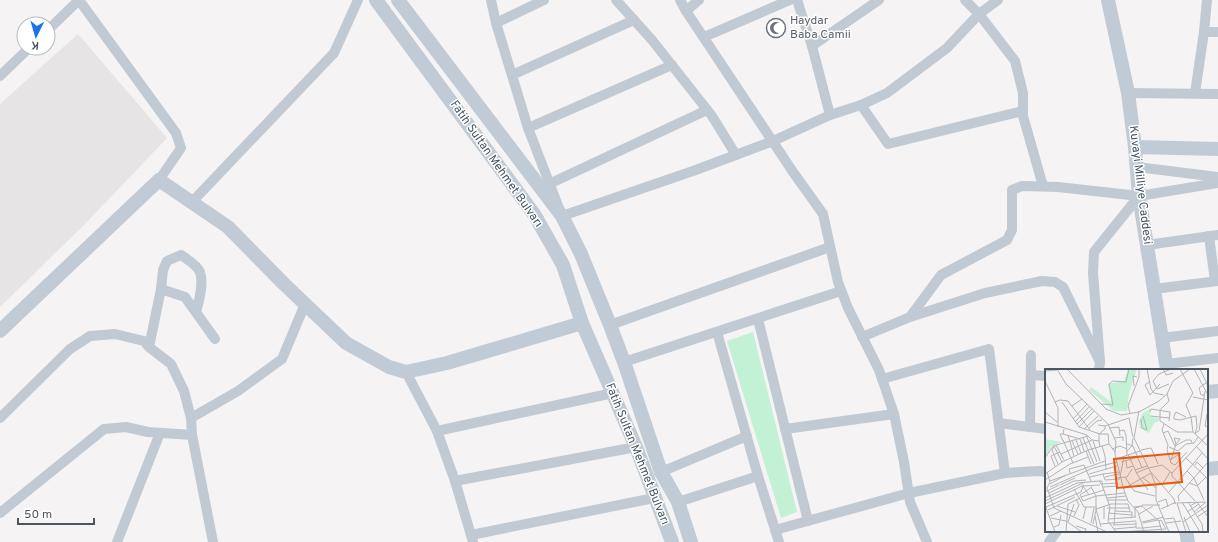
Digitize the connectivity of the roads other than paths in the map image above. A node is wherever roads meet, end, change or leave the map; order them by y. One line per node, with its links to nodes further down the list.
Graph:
1 (79, 0): 20 (street); 44 (street)
2 (358, 0): 49 (street)
3 (376, 0): 62 (main road, Fatih Sultan Mehmet Bulvarı)
4 (398, 0): 50 (main road, Fatih Sultan Mehmet Bulvarı)
5 (491, 0): 21 (street)
6 (544, 0): 21 (street)
7 (616, 0): 19 (street)
8 (680, 0): 17 (street)
9 (699, 0): 17 (street)
10 (790, 0): 24 (street)
11 (797, 0): 25 (street)
12 (879, 0): 25 (street)
13 (965, 0): 18 (street)
14 (998, 0): 18 (street)
15 (1108, 0): 30 (main road, Kuvayi Milliye Caddesi)
16 (1207, 0): 22 (street)
17 (686, 10): 24 (street)
18 (979, 14): 33 (street); 35 (street)
19 (634, 20): 27 (street); 28 (street)
20 (56, 22)
21 (496, 23): 28 (street)
22 (1204, 32): 23 (street); 31 (street)
23 (1218, 32)
24 (704, 37): 38 (street)
25 (812, 46): 36 (street)
26 (21, 56): 29 (street)
27 (672, 65): 34 (street); 37 (street)
28 (512, 75): 37 (street)
29 (0, 76)
30 (1128, 93): 31 (street); 39 (main road, Kuvayi Milliye Caddesi)
31 (1195, 93): 32 (street)
32 (1218, 94)
33 (861, 105): 35 (street); 36 (street)
34 (707, 110): 41 (street); 46 (street)
35 (1023, 111): 47 (street)
36 (830, 115): 38 (street)
37 (528, 128): 46 (street)
38 (773, 141): 41 (street); 53 (street)
39 (1135, 147): 40 (main road); 42 (main road, Kuvayi Milliye Caddesi)
40 (1218, 150)
41 (736, 155): 50 (street)
42 (1137, 167): 43 (street); 48 (main road, Kuvayi Milliye Caddesi)
43 (1218, 177)
44 (159, 180): 49 (main road); 64 (main road)
45 (1218, 182): 48 (street)
46 (549, 184): 50 (street)
47 (1043, 186): 48 (street); 60 (street)
48 (1139, 196): 52 (main road, Kuvayi Milliye Caddesi); 74 (street)
49 (192, 202): 58 (main road)
50 (562, 216): 63 (main road, Fatih Sultan Mehmet Bulvarı)
51 (1214, 236): 52 (street); 54 (street)
52 (1147, 245): 56 (main road, Kuvayi Milliye Caddesi)
53 (830, 247): 57 (street); 63 (street)
54 (1216, 281): 56 (street)
55 (161, 289): 59 (street); 59 (street); 70 (street)
56 (1154, 289): 68 (main road, Kuvayi Milliye Caddesi)
57 (841, 291): 61 (street); 67 (street)
58 (305, 304): 76 (main road); 85 (street)
59 (196, 312): 69 (street)
60 (910, 316): 67 (street); 74 (street)
61 (758, 319): 66 (street); 88 (street)
62 (582, 324): 76 (main road); 82 (main road, Fatih Sultan Mehmet Bulvarı)
63 (610, 325): 73 (main road, Fatih Sultan Mehmet Bulvarı)
64 (0, 331)
65 (1218, 331): 68 (street)
66 (717, 332): 73 (street); 93 (street)
67 (862, 337): 79 (street)
68 (1162, 338): 75 (main road, Kuvayi Milliye Caddesi)
69 (215, 339)
70 (149, 347): 84 (street); 85 (street)
71 (1031, 355): 77 (street)
72 (1218, 358): 75 (street)
73 (624, 362): 97 (main road, Fatih Sultan Mehmet Bulvarı)
74 (1099, 366)
75 (1166, 367)
76 (406, 372): 90 (street)
77 (1031, 375): 78 (street); 87 (street)
78 (1045, 376)
79 (882, 379): 83 (street); 86 (street)
80 (1218, 391): 81 (main road)
81 (1208, 392)
82 (613, 393): 90 (street); 94 (main road, Fatih Sultan Mehmet Bulvarı)
83 (894, 414): 88 (street); 102 (street)
84 (0, 418)
85 (191, 418): 92 (street)
86 (998, 423): 87 (street); 99 (street)
87 (1030, 427): 89 (street)
88 (785, 429): 106 (street)
89 (1045, 429)
90 (437, 431): 101 (street)
91 (160, 433): 92 (street); 105 (street); 111 (street)
92 (192, 435): 112 (street)
93 (747, 436): 97 (street); 100 (street)
94 (636, 447): 101 (street); 103 (main road, Fatih Sultan Mehmet Bulvarı)
95 (1218, 468): 96 (main road)
96 (1208, 469)
97 (661, 472): 104 (main road, Fatih Sultan Mehmet Bulvarı)
98 (1045, 472): 99 (street)
99 (1005, 474): 102 (street)
100 (758, 476): 104 (street); 107 (street)
101 (455, 481): 110 (street)
102 (909, 493): 106 (street); 116 (street)
103 (654, 498): 110 (street); 113 (main road, Fatih Sultan Mehmet Bulvarı)
104 (678, 502): 114 (main road, Fatih Sultan Mehmet Bulvarı)
105 (0, 513)
106 (808, 521): 107 (street)
107 (775, 530): 115 (street)
108 (1056, 532): 117 (street)
109 (1186, 532): 118 (main road)
110 (472, 539)
111 (117, 542)
112 (213, 542)
113 (672, 542)
114 (691, 542)
115 (779, 542)
116 (927, 542)
117 (1049, 542)
118 (1188, 542)

